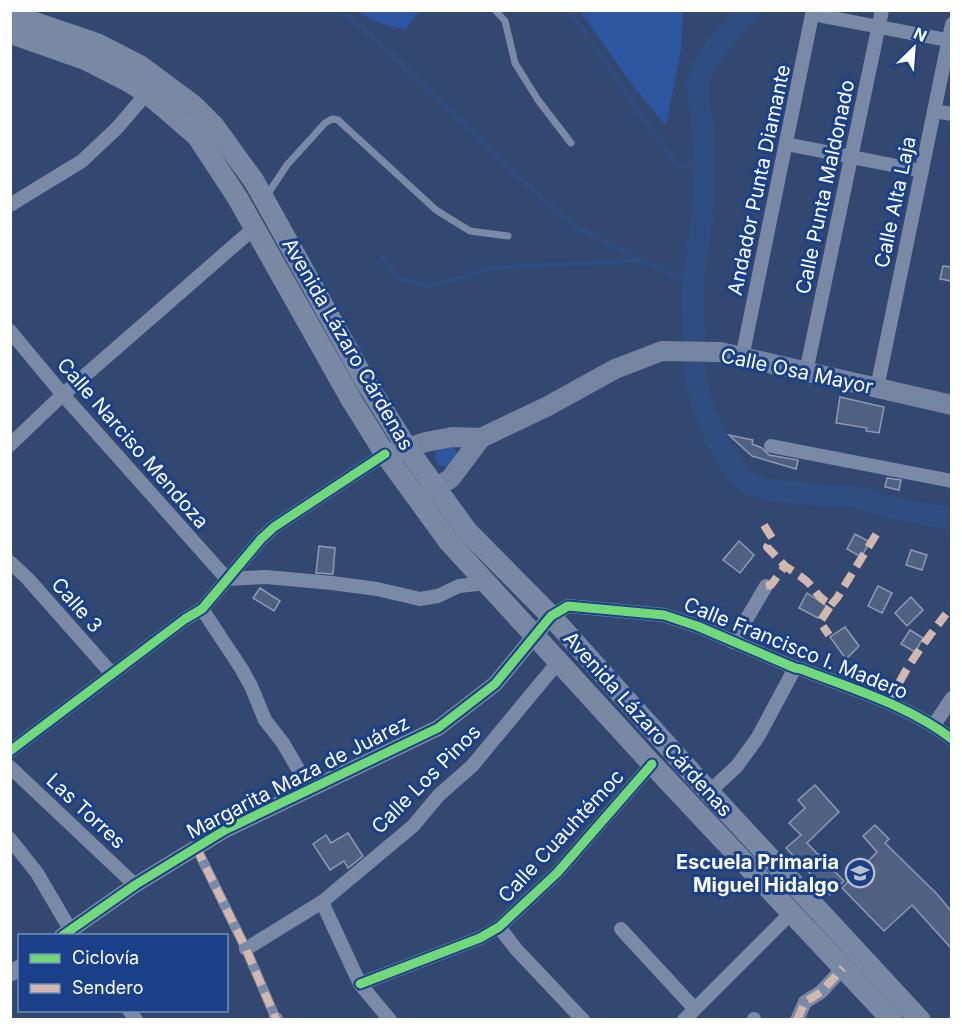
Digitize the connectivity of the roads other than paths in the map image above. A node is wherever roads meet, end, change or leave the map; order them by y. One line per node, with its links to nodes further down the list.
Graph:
1 (495, 10): 12 (lane)
2 (882, 10): 6 (street, Calle Punta Maldonado)
3 (813, 12): 6 (street); 13 (street, Andador Punta Diamante)
4 (10, 14): 16 (main road, Avenida Lázaro Cárdenas)
5 (951, 24): 8 (street, Calle Alta Laja)
6 (878, 27): 8 (street); 14 (street, Calle Punta Maldonado)
7 (10, 33): 9 (main road, Avenida Lázaro Cárdenas)
8 (950, 41): 10 (street, Calle Alta Laja)
9 (147, 93): 17 (street); 18 (main road, Avenida Lázaro Cárdenas)
10 (934, 111): 11 (street); 15 (street, Calle Alta Laja)
11 (951, 114)
12 (571, 143)
13 (786, 144): 14 (street); 21 (street, Andador Punta Diamante)
14 (851, 157): 15 (street); 22 (street, Calle Punta Maldonado)
15 (922, 171): 23 (street, Calle Alta Laja)
16 (264, 199): 19 (lane); 29 (main road, Avenida Lázaro Cárdenas)
17 (10, 205)
18 (254, 229): 24 (street); 30 (main road, Avenida Lázaro Cárdenas)
19 (508, 236)
20 (10, 331): 24 (street, Calle Narciso Mendoza)
21 (742, 358): 22 (main road, Calle Osa Mayor); 26 (main road, Calle Osa Mayor)
22 (806, 372): 23 (main road, Calle Osa Mayor)
23 (877, 388): 25 (main road, Calle Osa Mayor)
24 (64, 396): 27 (street); 35 (street, Calle Narciso Mendoza)
25 (950, 399)
26 (481, 438): 29 (main road, Calle Osa Mayor); 32 (main road, Calle Osa Mayor)
27 (10, 445)
28 (771, 446): 31 (street)
29 (407, 448): 30 (main road, Calle Osa Mayor); 32 (main road, Avenida Lázaro Cárdenas)
30 (385, 454): 33 (main road, Avenida Lázaro Cárdenas); 35 (street)
31 (951, 477)
32 (438, 488): 33 (main road, Calle Osa Mayor); 39 (main road, Avenida Lázaro Cárdenas)
33 (419, 500): 36 (main road, Avenida Lázaro Cárdenas)
34 (10, 562): 44 (street, Calle 3)
35 (227, 579): 36 (street); 38 (street)
36 (486, 583): 40 (main road, Avenida Lázaro Cárdenas)
37 (766, 586): 41 (street)
38 (202, 609): 44 (street); 51 (street)
39 (551, 616): 40 (street, Margarita Maza de Juárez); 41 (street, Calle Francisco I. Madero); 52 (main road, Avenida Lázaro Cárdenas)
40 (536, 636): 42 (main road, Avenida Lázaro Cárdenas); 51 (street, Margarita Maza de Juárez)
41 (733, 642): 43 (street, Calle Francisco I. Madero)
42 (559, 661): 49 (main road, Avenida Lázaro Cárdenas); 56 (street, Calle Los Pinos)
43 (795, 668): 46 (street, Calle Francisco I. Madero); 52 (street)
44 (112, 674): 48 (street)
45 (951, 698): 46 (street)
46 (934, 725): 47 (street, Calle Francisco I. Madero)
47 (951, 739)
48 (10, 751)
49 (652, 764): 57 (main road, Avenida Lázaro Cárdenas); 58 (street, Calle Cuauhtémoc)
50 (10, 767): 55 (street, Las Torres)
51 (309, 788): 54 (street, Margarita Maza de Juárez)
52 (709, 792): 71 (main road, Avenida Lázaro Cárdenas)
53 (10, 839): 60 (street)
54 (196, 847): 55 (street, Margarita Maza de Juárez); 61 (street)
55 (135, 885): 60 (street, Margarita Maza de Juárez)
56 (321, 902): 61 (street, Calle Los Pinos); 63 (street)
57 (791, 913): 62 (main road, Avenida Lázaro Cárdenas); 64 (street)
58 (499, 927): 63 (street, Calle Cuauhtémoc); 67 (street)
59 (621, 929): 64 (street)
60 (69, 934)
61 (246, 949): 65 (street)
62 (843, 968): 69 (street); 70 (main road, Avenida Lázaro Cárdenas)
63 (360, 984): 66 (street)
64 (694, 1008): 68 (street)
65 (276, 1019)
66 (390, 1020)
67 (583, 1020)
68 (684, 1020)
69 (797, 1020)
70 (892, 1020)
71 (920, 1020)

